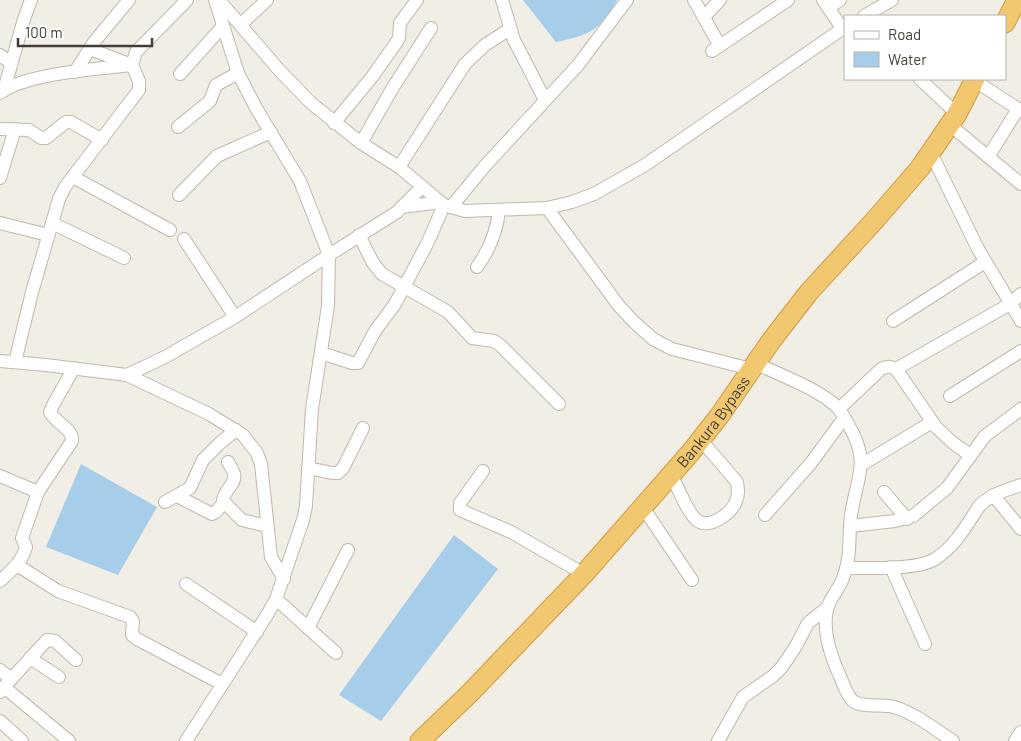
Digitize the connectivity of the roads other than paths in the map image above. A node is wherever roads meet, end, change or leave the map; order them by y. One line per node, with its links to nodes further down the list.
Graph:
1 (31, 0): 26 (street)
2 (129, 0): 24 (street)
3 (186, 0): 27 (street)
4 (217, 0): 19 (street); 20 (street)
5 (267, 0): 19 (street)
6 (417, 0): 37 (street)
7 (502, 0): 23 (street)
8 (627, 0): 34 (street)
9 (694, 0): 17 (street)
10 (720, 0): 17 (street)
11 (788, 0): 17 (street)
12 (840, 0): 15 (street)
13 (892, 0): 16 (street)
14 (1017, 0): 18 (highway)
15 (825, 4): 22 (street)
16 (866, 15)
17 (704, 17)
18 (1006, 21)
19 (240, 24): 37 (street)
20 (223, 26): 29 (street); 30 (street)
21 (431, 28): 43 (street)
22 (843, 28): 54 (street)
23 (510, 29): 34 (street); 46 (street)
24 (90, 49): 27 (street); 28 (street)
25 (0, 55): 26 (street)
26 (12, 63): 33 (street)
27 (132, 65): 28 (street); 42 (street)
28 (75, 72): 33 (street)
29 (238, 73): 38 (street); 41 (street)
30 (180, 74)
31 (921, 80): 36 (street)
32 (975, 80): 35 (street); 36 (highway, Bankura Bypass)
33 (2, 91)
34 (545, 100): 52 (street)
35 (1020, 110): 45 (street)
36 (953, 120): 44 (highway, Bankura Bypass); 45 (street)
37 (334, 122): 43 (street)
38 (178, 127)
39 (0, 128): 40 (street)
40 (15, 129): 42 (street); 48 (street)
41 (271, 132): 51 (street); 62 (street)
42 (102, 140): 47 (street)
43 (361, 143): 46 (street)
44 (931, 153): 64 (street); 76 (highway, Bankura Bypass)
45 (988, 157): 49 (street)
46 (399, 167): 50 (street)
47 (74, 177): 57 (street); 58 (street)
48 (0, 178)
49 (1021, 184)
50 (422, 187): 52 (street); 53 (street)
51 (178, 195)
52 (446, 205): 53 (street); 55 (street); 66 (street)
53 (402, 207): 60 (street)
54 (547, 208): 55 (street); 76 (street)
55 (499, 210): 65 (street)
56 (0, 223): 59 (street)
57 (52, 223): 59 (street); 63 (street)
58 (170, 230)
59 (48, 235): 75 (street)
60 (359, 236): 62 (street); 66 (street)
61 (184, 239): 69 (street)
62 (328, 255): 69 (street); 73 (street)
63 (124, 258)
64 (985, 262): 68 (street); 71 (street)
65 (477, 267)
66 (404, 286): 73 (street); 81 (street)
67 (1021, 294): 68 (street)
68 (1010, 304): 70 (street); 78 (street)
69 (235, 317): 79 (street)
70 (1021, 320)
71 (893, 321)
72 (1021, 351): 80 (street)
73 (321, 353): 91 (street)
74 (0, 361): 75 (street)
75 (15, 362): 77 (street)
76 (753, 366): 83 (street); 87 (highway, Bankura Bypass)
77 (74, 368): 79 (street); 96 (street)
78 (896, 369): 83 (street); 84 (street)
79 (127, 375): 86 (street)
80 (950, 396)
81 (560, 404)
82 (1021, 409): 88 (street)
83 (842, 413): 90 (street); 103 (street)
84 (932, 422): 88 (street); 90 (street)
85 (363, 428): 91 (street)
86 (236, 430): 99 (street); 105 (street)
87 (700, 439): 93 (highway, Bankura Bypass); 93 (street)
88 (970, 455): 104 (street)
89 (228, 462): 101 (street)
90 (861, 465): 106 (street)
91 (308, 468): 113 (street)
92 (483, 472): 112 (street)
93 (671, 474): 102 (highway, Bankura Bypass)
94 (0, 476): 96 (street)
95 (1021, 485): 98 (street)
96 (38, 492): 109 (street)
97 (884, 492): 104 (street)
98 (992, 495): 107 (street); 110 (street)
99 (177, 496): 100 (street); 101 (street)
100 (165, 502)
101 (224, 502): 105 (street)
102 (642, 506): 112 (highway, Bankura Bypass); 114 (street)
103 (765, 515)
104 (907, 519): 106 (street)
105 (267, 526): 113 (street)
106 (850, 526): 111 (street)
107 (1021, 529)
108 (348, 550): 119 (street)
109 (17, 565): 115 (street); 127 (street)
110 (890, 567): 111 (street); 121 (street)
111 (846, 568): 118 (street)
112 (584, 574): 134 (highway, Bankura Bypass)
113 (284, 579): 117 (street)
114 (692, 580)
115 (0, 581)
116 (186, 584): 120 (street)
117 (276, 598): 119 (street); 120 (street)
118 (827, 608): 135 (street); 136 (street)
119 (308, 628): 122 (street)
120 (257, 632): 127 (street)
121 (925, 644)
122 (336, 653)
123 (30, 658): 124 (street); 126 (street); 128 (street)
124 (76, 660)
125 (0, 670): 128 (street)
126 (59, 677)
127 (222, 684): 133 (street)
128 (5, 686): 132 (street)
129 (0, 721): 131 (street)
130 (1021, 732): 137 (street)
131 (22, 741)
132 (69, 741)
133 (186, 741)
134 (420, 741)
135 (718, 741)
136 (953, 741)
137 (1015, 741)

